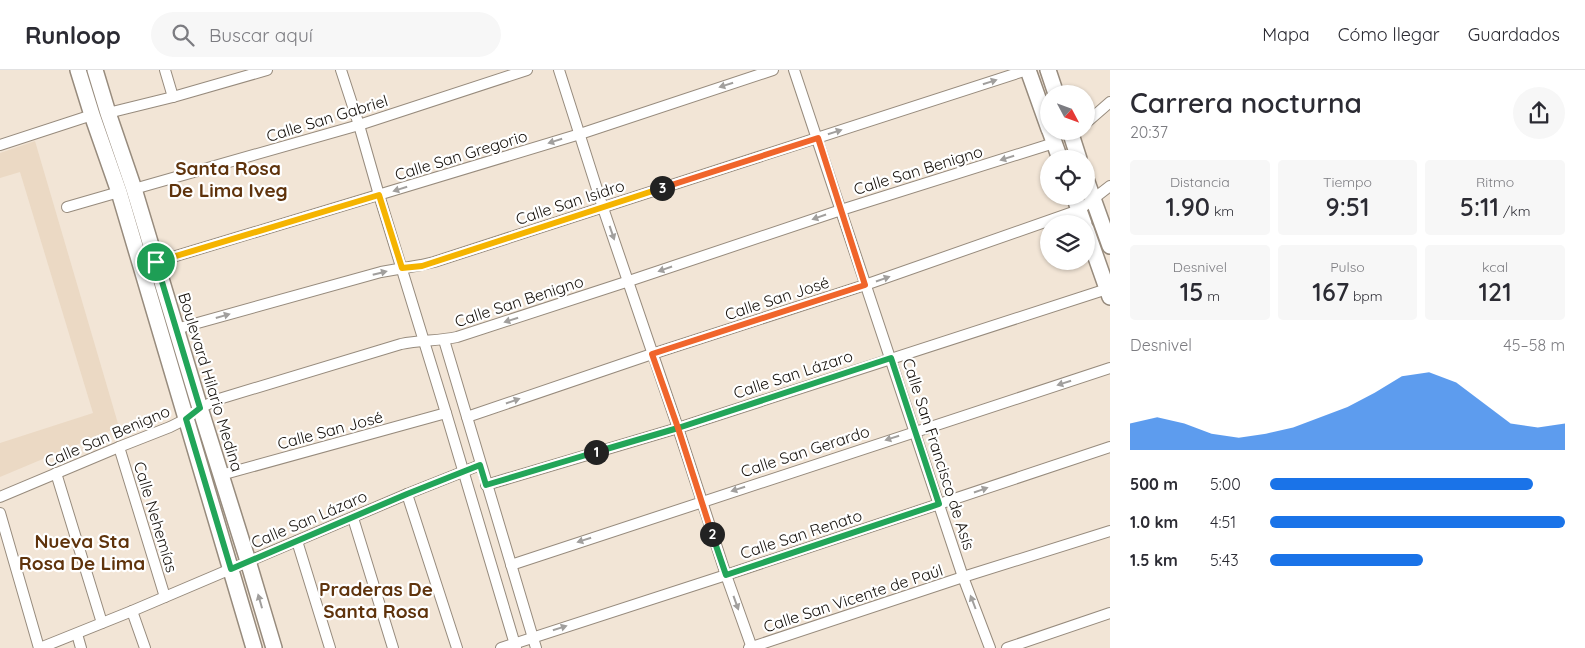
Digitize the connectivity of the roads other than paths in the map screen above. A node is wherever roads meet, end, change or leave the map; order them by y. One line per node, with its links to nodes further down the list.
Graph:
1 (78, 70): 19 (main road, Boulevard Hilario Medina)
2 (95, 70): 17 (main road, Boulevard Hilario Medina)
3 (165, 70): 14 (street)
4 (267, 70): 12 (street)
5 (341, 70): 20 (street)
6 (527, 70): 20 (street, Calle San Gabriel)
7 (559, 70): 21 (street)
8 (773, 70): 21 (street, Calle San Gregorio, one-way to 21)
9 (794, 70): 22 (street, Calle San Francisco de Asís)
10 (1027, 70): 16 (main road); 22 (street, Calle San Isidro, one-way to 10)
11 (1048, 70): 13 (main road)
12 (233, 75): 14 (street)
13 (1053, 85)
14 (173, 97): 17 (street)
15 (1110, 102): 18 (street)
16 (1040, 105)
17 (108, 114): 26 (main road, Boulevard Hilario Medina)
18 (1095, 115)
19 (92, 116): 24 (street); 26 (main road, Boulevard Hilario Medina)
20 (360, 124): 26 (street, Calle San Gabriel); 27 (street)
21 (580, 134): 27 (street, Calle San Gregorio, one-way to 27); 31 (street)
22 (818, 138): 31 (street, Calle San Isidro); 32 (street, Calle San Francisco de Asís)
23 (1040, 138): 32 (street, Calle San Benigno, one-way to 32)
24 (0, 145)
25 (1110, 186): 28 (street, Calle San José)
26 (126, 191): 30 (street, Calle San Gabriel); 36 (main road, Boulevard Hilario Medina); 50 (main road, Boulevard Hilario Medina)
27 (379, 195): 36 (street, Calle San Gregorio); 37 (street)
28 (1095, 199)
29 (1095, 203): 34 (main road)
30 (67, 207)
31 (603, 208): 37 (street, Calle San Isidro); 38 (street, one-way to 38)
32 (841, 210): 38 (street, Calle San Benigno, one-way to 38); 39 (street, Calle San Francisco de Asís)
33 (1079, 210): 39 (street, Calle San José, one-way to 33)
34 (1110, 246)
35 (1095, 254): 40 (main road)
36 (156, 262): 41 (main road, Boulevard Hilario Medina)
37 (402, 268): 41 (street, Calle San Isidro, one-way to 37); 42 (street)
38 (629, 281): 43 (street, Calle San Benigno, one-way to 43); 44 (street)
39 (865, 285): 44 (street, Calle San José); 45 (street, Calle San Francisco de Asís)
40 (1109, 293): 45 (street, Calle San Lázaro)
41 (176, 329): 47 (main road, Boulevard Hilario Medina)
42 (424, 340): 43 (street, Calle San Benigno); 47 (street, Calle San Benigno); 48 (street)
43 (444, 340): 49 (street)
44 (652, 354): 49 (street, Calle San José, one-way to 44); 51 (street)
45 (891, 358): 51 (street, Calle San Lázaro); 52 (street, Calle San Francisco de Asís)
46 (1110, 368): 52 (street, Calle San Gerardo, one-way to 52)
47 (200, 408): 50 (street, Calle San Benigno); 58 (main road, Boulevard Hilario Medina)
48 (446, 413): 56 (street); 58 (street, Calle San José)
49 (467, 417): 55 (street)
50 (186, 419): 53 (street, Calle San Benigno); 70 (main road, Boulevard Hilario Medina)
51 (678, 428): 59 (street, Calle San Lázaro); 62 (street)
52 (914, 431): 62 (street, Calle San Gerardo, one-way to 62); 63 (street, Calle San Francisco de Asís)
53 (119, 447): 57 (street, Calle San Benigno); 73 (street, Calle Nehemías)
54 (1110, 447): 63 (street, Calle San Renato, one-way to 54)
55 (480, 465): 56 (street, Calle San Lázaro); 59 (street)
56 (463, 471): 60 (street, Calle San Lázaro); 79 (street)
57 (56, 473): 61 (street, Calle San Benigno); 76 (street)
58 (221, 475): 68 (main road, Boulevard Hilario Medina)
59 (486, 485): 69 (street)
60 (407, 494): 65 (street, Calle San Lázaro); 87 (street)
61 (0, 497)
62 (702, 501): 69 (street, Calle San Gerardo, one-way to 69); 71 (street)
63 (939, 504): 71 (street, Calle San Renato); 72 (street, Calle San Francisco de Asís)
64 (0, 513): 80 (street)
65 (353, 518): 67 (street, Calle San Lázaro); 86 (street)
66 (1110, 530): 72 (street, Calle San Vicente de Paúl)
67 (297, 542): 68 (street, Calle San Lázaro); 85 (street)
68 (248, 561): 70 (street, Calle San Lázaro); 84 (main road, Boulevard Hilario Medina, one-way to 68)
69 (511, 565): 78 (street)
70 (231, 569): 73 (street, Calle San Lázaro); 83 (main road, Boulevard Hilario Medina)
71 (726, 575): 78 (street, Calle San Renato, one-way to 71); 90 (street, one-way to 90)
72 (964, 577): 90 (street, Calle San Vicente de Paúl); 91 (street, Calle San Francisco de Asís, one-way to 72)
73 (165, 597): 74 (street, Calle San Lázaro)
74 (132, 611): 76 (street, Calle San Lázaro); 82 (street)
75 (1110, 613): 92 (street)
76 (102, 623): 77 (street, Calle San Lázaro)
77 (77, 634): 80 (street, Calle San Lázaro); 81 (street)
78 (533, 637): 79 (street, Calle San Renato); 89 (street)
79 (515, 646): 88 (street, Calle San Renato)
80 (39, 648)
81 (81, 648)
82 (145, 648)
83 (254, 648)
84 (274, 648)
85 (330, 648)
86 (393, 648)
87 (457, 648)
88 (501, 648)
89 (536, 648)
90 (751, 648)
91 (990, 648)
92 (1007, 648)

